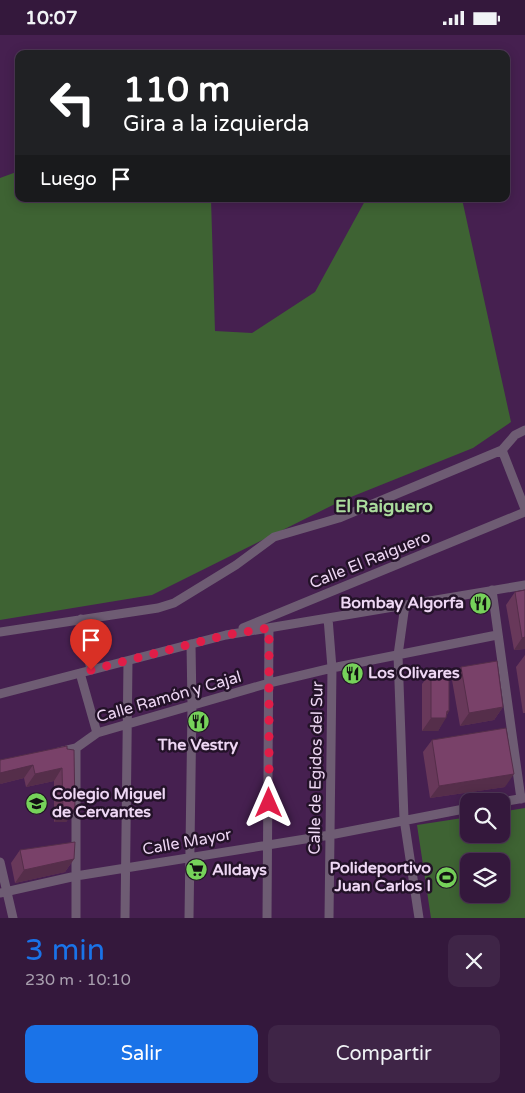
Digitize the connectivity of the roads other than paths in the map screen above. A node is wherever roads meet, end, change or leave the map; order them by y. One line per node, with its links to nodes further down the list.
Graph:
1 (525, 430): 2 (street)
2 (502, 450): 3 (street); 8 (street)
3 (525, 511): 11 (street, Calle El Raiguero)
4 (525, 585): 5 (street)
5 (492, 591): 6 (street); 12 (street)
6 (405, 605): 7 (street); 14 (street)
7 (328, 618): 9 (street); 16 (street, Calle de Egidos del Sur)
8 (81, 619): 10 (street); 17 (street)
9 (269, 628): 11 (street); 19 (street)
10 (0, 631)
11 (226, 635): 13 (street)
12 (498, 635): 14 (street, Calle Ramón y Cajal); 26 (street)
13 (191, 644): 15 (street); 21 (street)
14 (398, 655): 16 (street, Calle Ramón y Cajal); 29 (street)
15 (128, 661): 17 (street); 22 (street)
16 (332, 668): 19 (street, Calle Ramón y Cajal); 30 (street, Calle de Egidos del Sur)
17 (91, 670): 18 (street)
18 (80, 673): 20 (street); 23 (street)
19 (269, 683): 21 (street, Calle Ramón y Cajal); 31 (street)
20 (0, 694)
21 (192, 706): 22 (street, Calle Ramón y Cajal); 32 (street)
22 (128, 725): 23 (street, Calle Ramón y Cajal); 34 (street)
23 (97, 733): 24 (street, Calle Ramón y Cajal)
24 (76, 748): 25 (street, Calle Ramón y Cajal); 35 (street)
25 (48, 755)
26 (523, 799): 27 (street)
27 (510, 801)
28 (460, 810): 29 (street, Calle Mayor)
29 (404, 819): 30 (street, Calle Mayor); 43 (street)
30 (330, 835): 31 (street, Calle Mayor); 42 (street, Calle de Egidos del Sur)
31 (268, 843): 32 (street, Calle Mayor); 41 (street)
32 (191, 858): 34 (street, Calle Mayor); 40 (street)
33 (0, 862): 36 (street)
34 (126, 868): 35 (street, Calle Mayor); 39 (street)
35 (76, 876): 36 (street, Calle Mayor); 38 (street)
36 (4, 892): 37 (street)
37 (13, 918)
38 (76, 918)
39 (126, 918)
40 (190, 918)
41 (267, 918)
42 (329, 918)
43 (419, 918)

